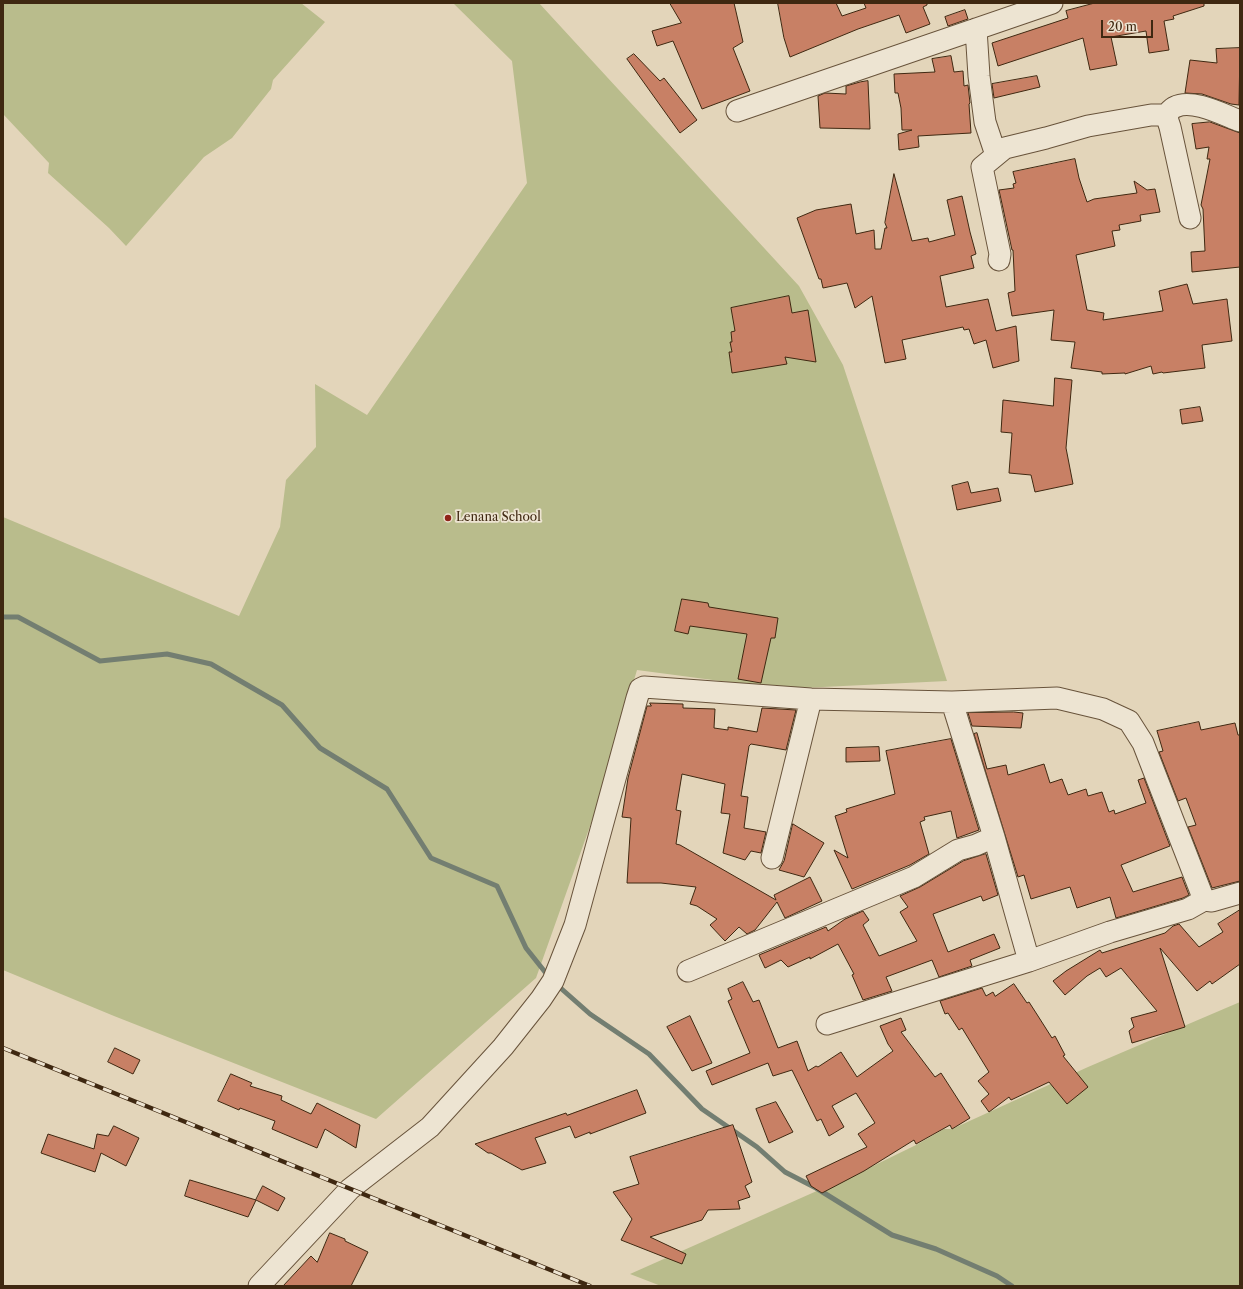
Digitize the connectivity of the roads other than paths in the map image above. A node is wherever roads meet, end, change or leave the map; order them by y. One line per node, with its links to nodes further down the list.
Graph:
1 (1052, 3): 2 (street)
2 (976, 29): 3 (street); 6 (street)
3 (737, 111)
4 (1166, 115): 5 (street); 6 (street); 7 (street)
5 (1240, 121)
6 (996, 155): 8 (street)
7 (1190, 218)
8 (999, 260)
9 (811, 699): 10 (street); 12 (street); 18 (street)
10 (952, 702): 11 (street); 14 (street)
11 (994, 837): 15 (street); 16 (street)
12 (772, 858)
13 (1240, 893): 14 (street)
14 (1204, 900): 15 (street)
15 (1029, 961): 17 (street)
16 (688, 971)
17 (827, 1024)
18 (259, 1286)

